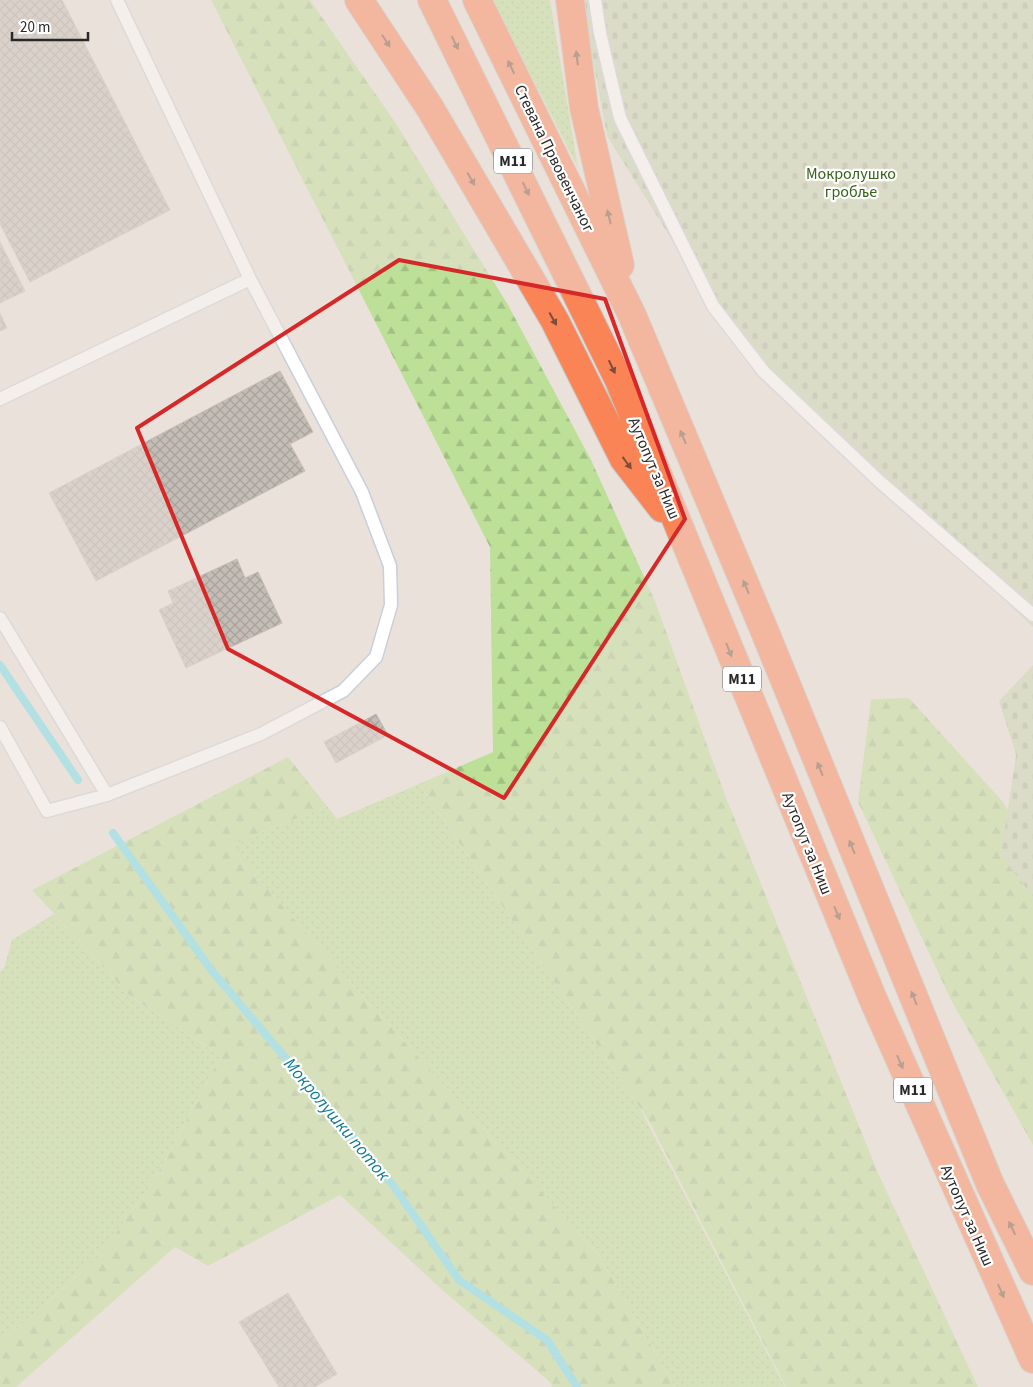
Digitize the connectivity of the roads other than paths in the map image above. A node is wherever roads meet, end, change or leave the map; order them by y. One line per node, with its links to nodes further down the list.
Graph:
1 (117, 0): 7 (lane)
2 (359, 0): 10 (highway, one-way to 10)
3 (432, 0): 10 (highway, Аутопут за Ниш / M11, one-way to 10)
4 (477, 0): 8 (highway, Стевана Првовенчаног / M11, one-way to 4)
5 (570, 0): 8 (highway, one-way to 5)
6 (595, 0): 11 (lane)
7 (250, 279): 9 (lane); 14 (lane)
8 (632, 316): 15 (highway, Аутопут за Ниш / M11, one-way to 8)
9 (0, 399)
10 (686, 539): 16 (highway, Аутопут за Ниш / M11, one-way to 16)
11 (1033, 615)
12 (0, 618): 14 (lane)
13 (0, 727): 14 (lane)
14 (107, 795)
15 (1033, 1271)
16 (1033, 1359)

